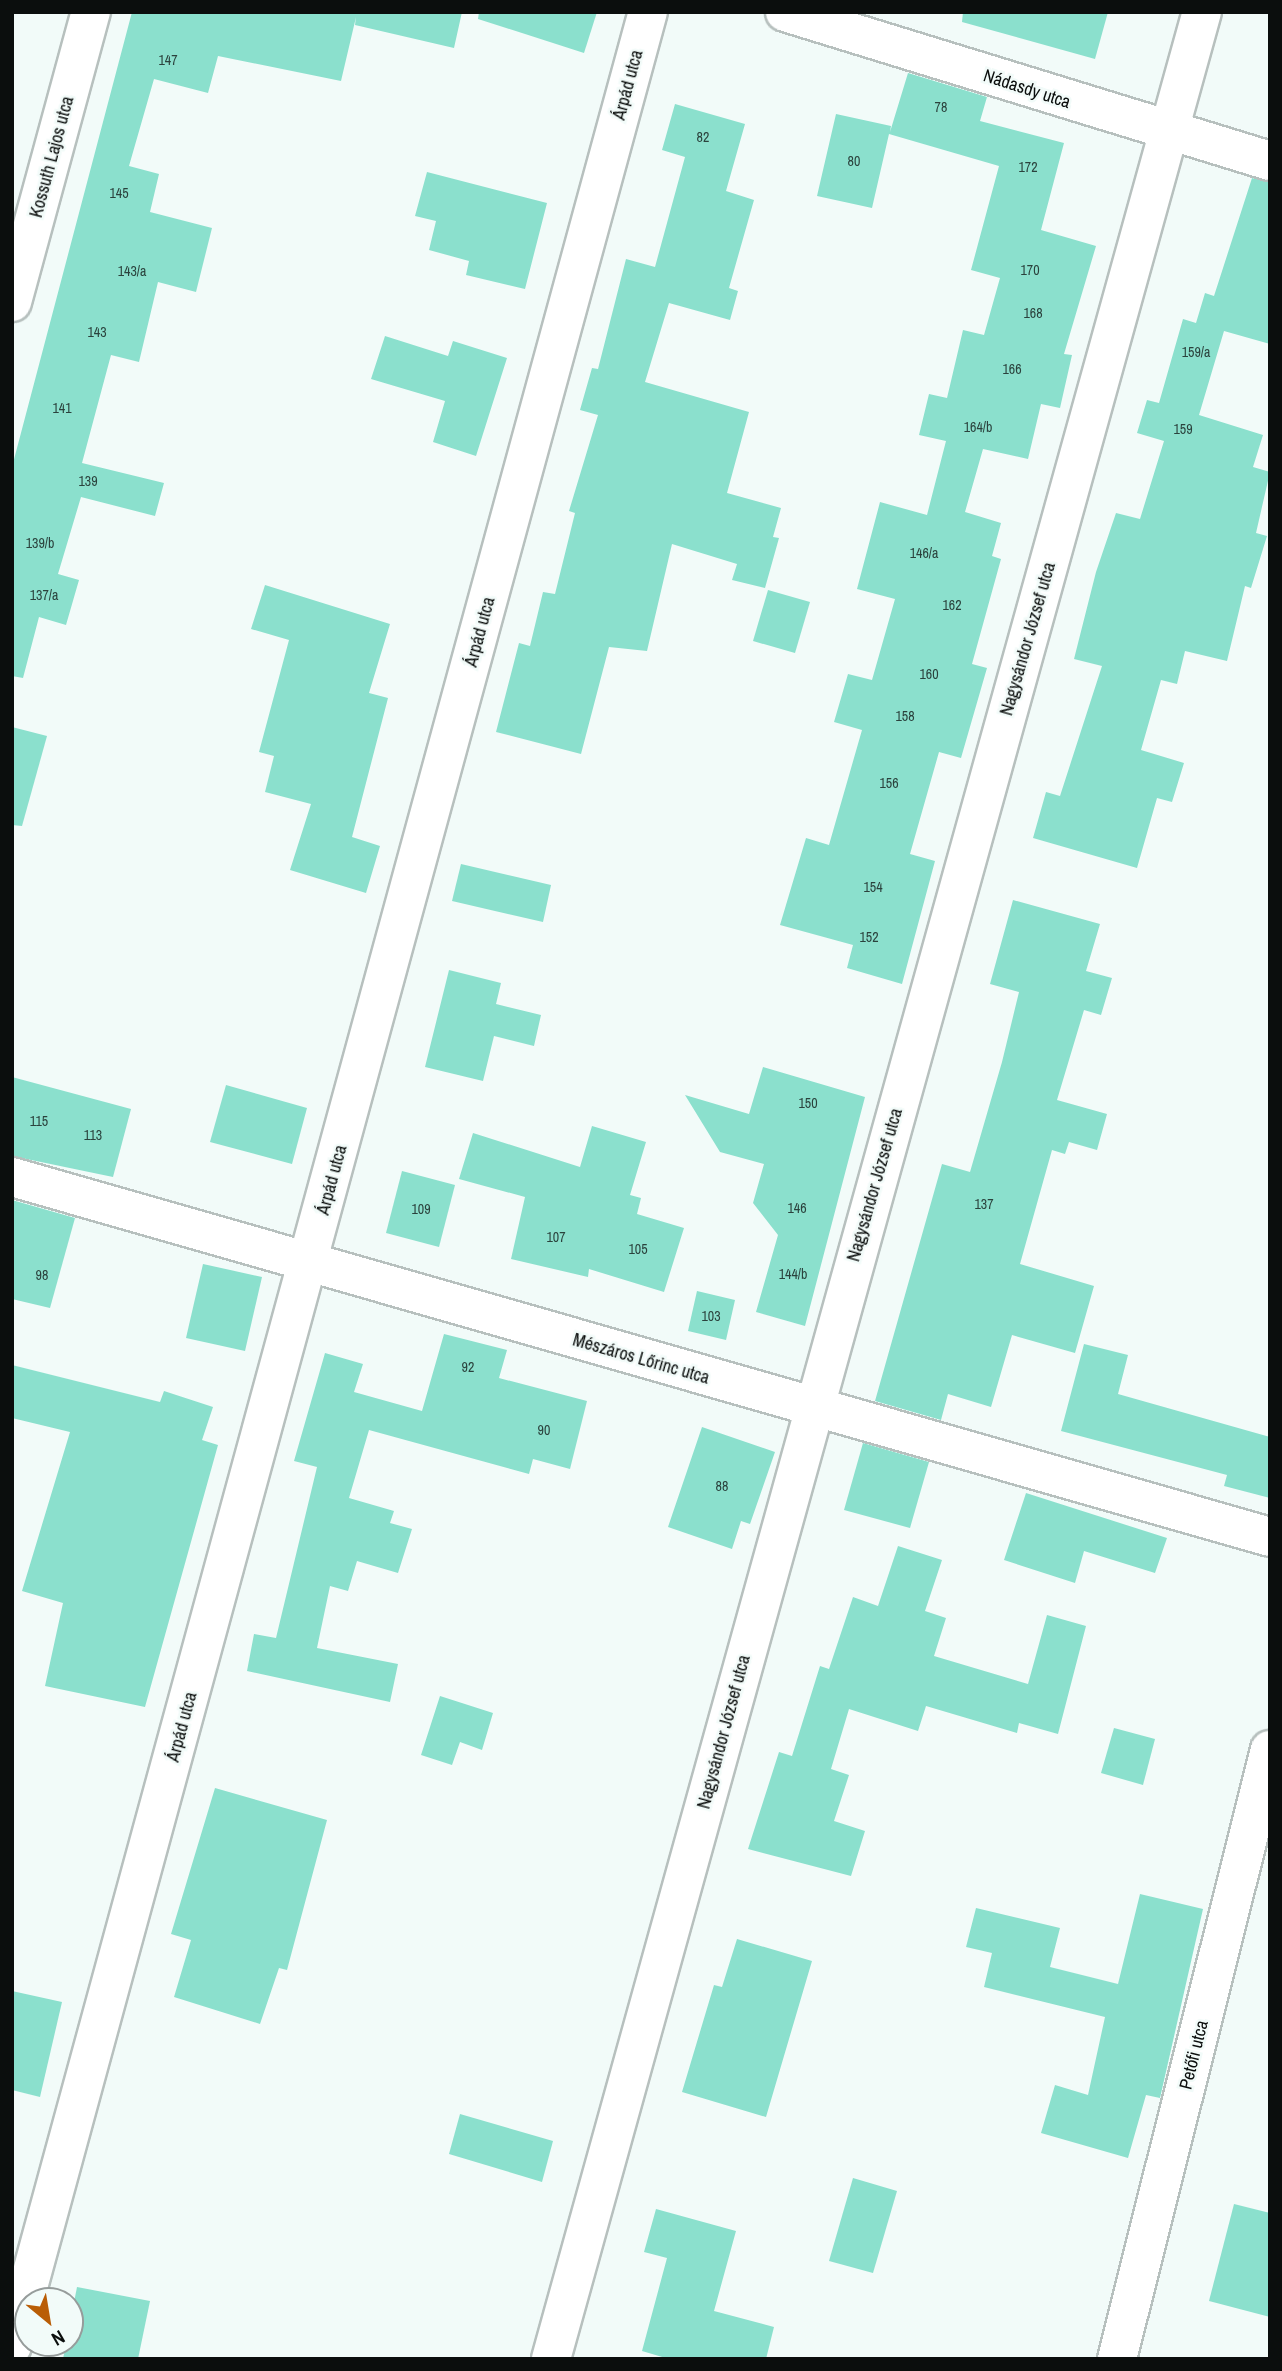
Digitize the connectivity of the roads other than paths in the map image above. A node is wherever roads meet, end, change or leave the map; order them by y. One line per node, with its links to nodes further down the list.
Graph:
1 (91, 12): 7 (street, Kossuth Lajos utca)
2 (648, 12): 9 (street, Árpád utca)
3 (785, 12): 5 (street, Nádasdy utca)
4 (1202, 12): 5 (street, Nagysándor József utca)
5 (1169, 134): 6 (street, Nádasdy utca); 10 (street, Nagysándor József utca)
6 (1270, 161)
7 (12, 302)
8 (12, 1177): 9 (street, Mészáros Lőrinc utca)
9 (309, 1265): 10 (street, Mészáros Lőrinc utca); 13 (street, Árpád utca)
10 (813, 1408): 11 (street, Mészáros Lőrinc utca); 14 (street, Nagysándor József utca)
11 (1270, 1537)
12 (1270, 1750): 15 (street, Petőfi utca)
13 (12, 2346)
14 (551, 2359)
15 (1117, 2359)

